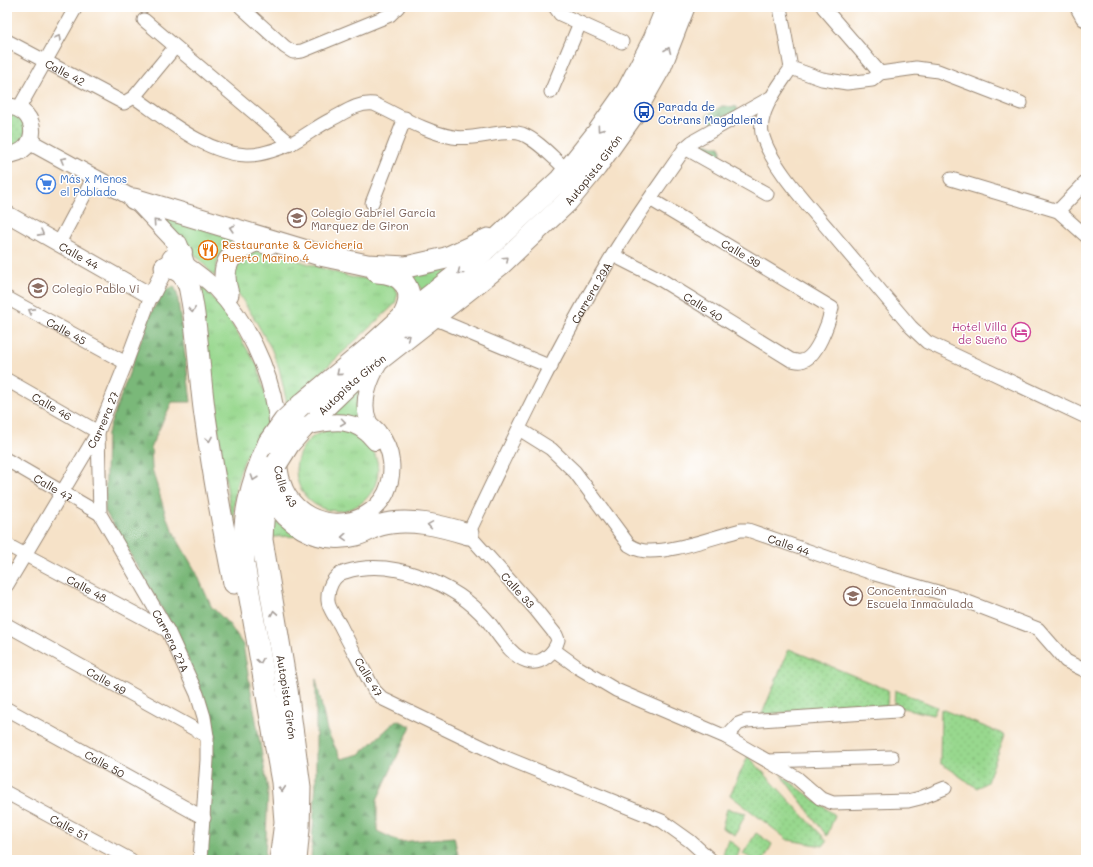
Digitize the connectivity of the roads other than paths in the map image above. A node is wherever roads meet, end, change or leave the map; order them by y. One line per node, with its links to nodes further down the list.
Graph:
1 (76, 7): 16 (street, one-way to 1)
2 (241, 7): 3 (street)
3 (398, 7)
4 (555, 7): 12 (street)
5 (667, 7): 29 (highway, Autopista Girón, one-way to 29)
6 (684, 7): 48 (highway, Autopista Girón, one-way to 6)
7 (780, 7): 17 (street)
8 (823, 7): 18 (street)
9 (1081, 7): 10 (highway)
10 (1086, 16)
11 (144, 20): 15 (street)
12 (580, 23): 14 (street); 19 (street)
13 (7, 42): 16 (street, Calle 42)
14 (622, 42)
15 (176, 47): 21 (street); 26 (street)
16 (45, 62): 21 (street, Calle 42); 23 (street)
17 (791, 68): 18 (street); 20 (street)
18 (880, 74): 22 (street)
19 (551, 92)
20 (770, 98): 27 (street, Carrera 29A); 55 (street)
21 (129, 100): 26 (street, Calle 42)
22 (1021, 102)
23 (13, 107): 25 (street)
24 (405, 118): 26 (street, Calle 42); 29 (street, Calle 42); 36 (street)
25 (30, 142): 28 (street); 30 (street, Calle 43, one-way to 25)
26 (291, 144)
27 (685, 148): 33 (street); 35 (street, Carrera 29A)
28 (7, 155)
29 (567, 170): 39 (highway, Autopista Girón)
30 (94, 177): 34 (street, Calle 43); 41 (street)
31 (951, 179): 37 (street)
32 (1086, 182): 37 (street)
33 (767, 194)
34 (134, 199): 39 (highway, one-way to 34); 43 (street, Calle 43, one-way to 34)
35 (650, 199): 42 (street, Carrera 29A); 50 (street, Calle 39)
36 (372, 204)
37 (1058, 211): 40 (street)
38 (7, 214): 41 (street, Calle 44, one-way to 41)
39 (518, 219): 47 (highway, Autopista Girón, one-way to 47)
40 (1086, 236)
41 (59, 243): 45 (street, Calle 44)
42 (613, 255): 50 (street, Calle 40); 52 (street, Carrera 29A)
43 (176, 259): 44 (street, Calle 43); 45 (street, Carrera 27); 49 (street, Calle 43); 70 (highway, one-way to 70)
44 (228, 294): 47 (highway); 54 (street, Calle 43)
45 (151, 296): 51 (street, Carrera 27)
46 (7, 298): 51 (street, Calle 45, one-way to 46)
47 (403, 317): 54 (highway, Autopista Girón, one-way to 54)
48 (431, 317): 49 (highway, Autopista Girón, one-way to 48); 52 (street)
49 (382, 357): 56 (highway, Autopista Girón)
50 (792, 360)
51 (126, 363): 58 (street, Carrera 27)
52 (551, 367): 57 (street, Carrera 29A)
53 (7, 380): 58 (street, Calle 46)
54 (292, 404): 70 (highway, Autopista Girón, one-way to 70, bridge)
55 (1086, 417)
56 (304, 427): 60 (highway, Autopista Girón, bridge); 60 (street, Calle 43, one-way to 60)
57 (519, 429): 64 (street, Carrera 29A); 72 (street, Calle 44)
58 (98, 432): 62 (street, Carrera 27); 63 (street, Carrera 27A)
59 (7, 460): 62 (street, Calle 47)
60 (283, 462): 61 (highway, Autopista Girón)
61 (267, 488): 64 (highway, one-way to 61); 86 (highway, Autopista Girón, one-way to 61)
62 (63, 492): 63 (street, Calle 47); 66 (street, Carrera 27)
63 (100, 514): 69 (street, Carrera 27A)
64 (468, 534): 71 (street, Calle 33)
65 (7, 544): 66 (street, Calle 48)
66 (25, 555): 67 (street, Carrera 27); 69 (street, Calle 48)
67 (7, 584)
68 (7, 625): 75 (street, Calle 49)
69 (168, 631): 75 (street, Carrera 27A)
70 (257, 638): 85 (highway, Autopista Girón, one-way to 85)
71 (554, 650): 76 (street); 82 (street, Calle 47)
72 (1086, 671)
73 (7, 708): 81 (street, Calle 50)
74 (897, 711): 76 (street)
75 (207, 736): 81 (street, Carrera 27A)
76 (726, 737): 78 (street)
77 (892, 758): 78 (street)
78 (768, 761): 79 (street)
79 (945, 788)
80 (7, 793): 83 (street, Calle 51)
81 (204, 818): 84 (street, Carrera 27A)
82 (708, 859)
83 (132, 860)
84 (200, 860)
85 (280, 860)
86 (296, 860)

